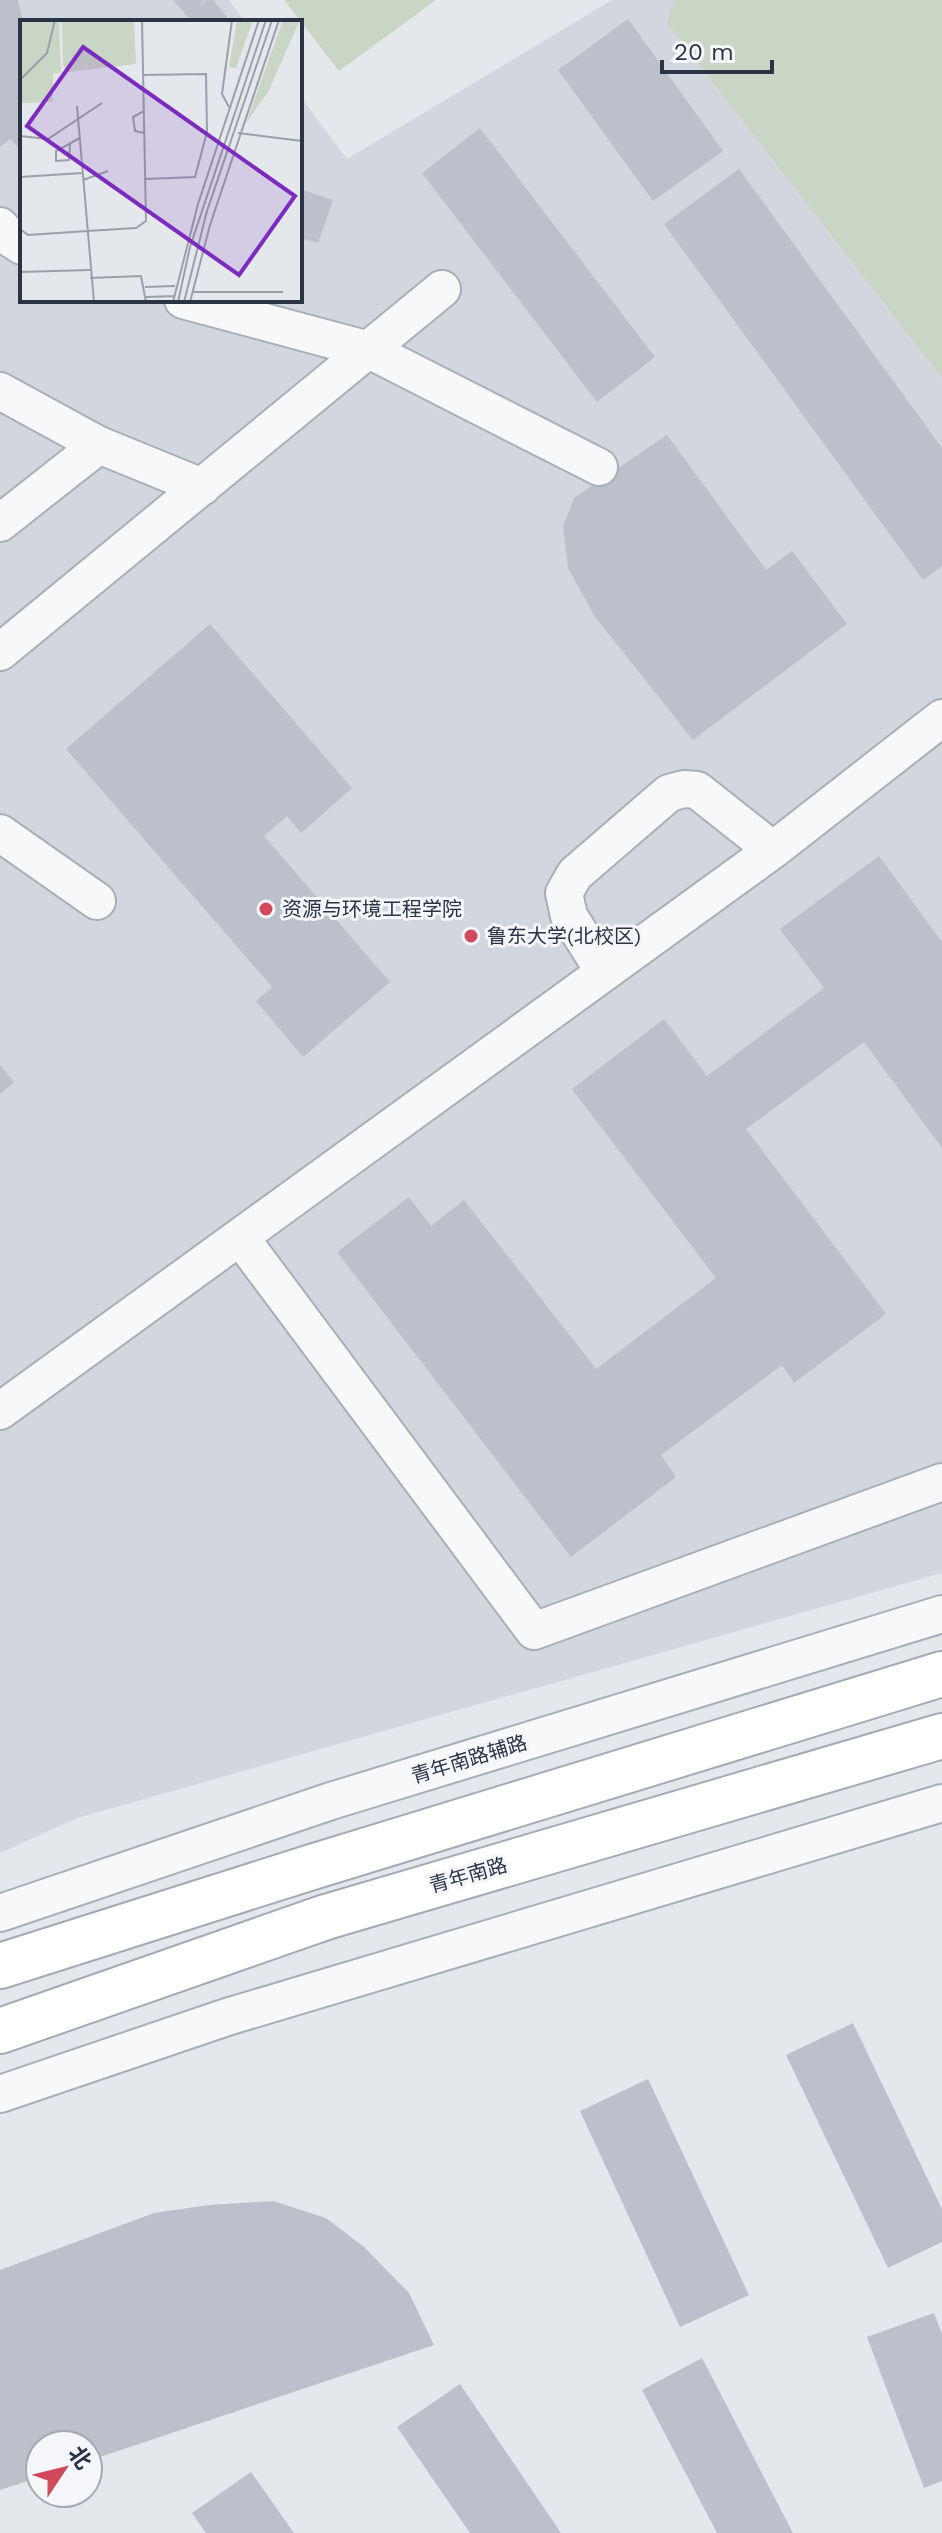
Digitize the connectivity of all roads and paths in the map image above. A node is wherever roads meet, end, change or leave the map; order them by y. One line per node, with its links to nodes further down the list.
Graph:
1 (0, 226): 2 (lane)
2 (20, 245)
3 (442, 289): 5 (lane)
4 (190, 302): 5 (lane)
5 (369, 350): 8 (lane); 9 (lane)
6 (0, 391): 7 (lane)
7 (99, 445): 9 (lane); 10 (lane)
8 (599, 467)
9 (202, 487): 11 (lane)
10 (0, 523)
11 (0, 652)
12 (942, 718): 14 (lane)
13 (0, 833): 15 (lane)
14 (773, 850): 16 (lane); 16 (lane)
15 (97, 901)
16 (604, 972): 17 (lane)
17 (240, 1237): 18 (lane); 19 (lane)
18 (0, 1411)
19 (942, 1482)
20 (942, 1614): 24 (lane, 青年南路辅路)
21 (942, 1674): 25 (main road)
22 (942, 1736): 26 (main road, 青年南路)
23 (942, 1803): 27 (lane)
24 (0, 1913)
25 (0, 1966)
26 (0, 2031)
27 (0, 2094)

